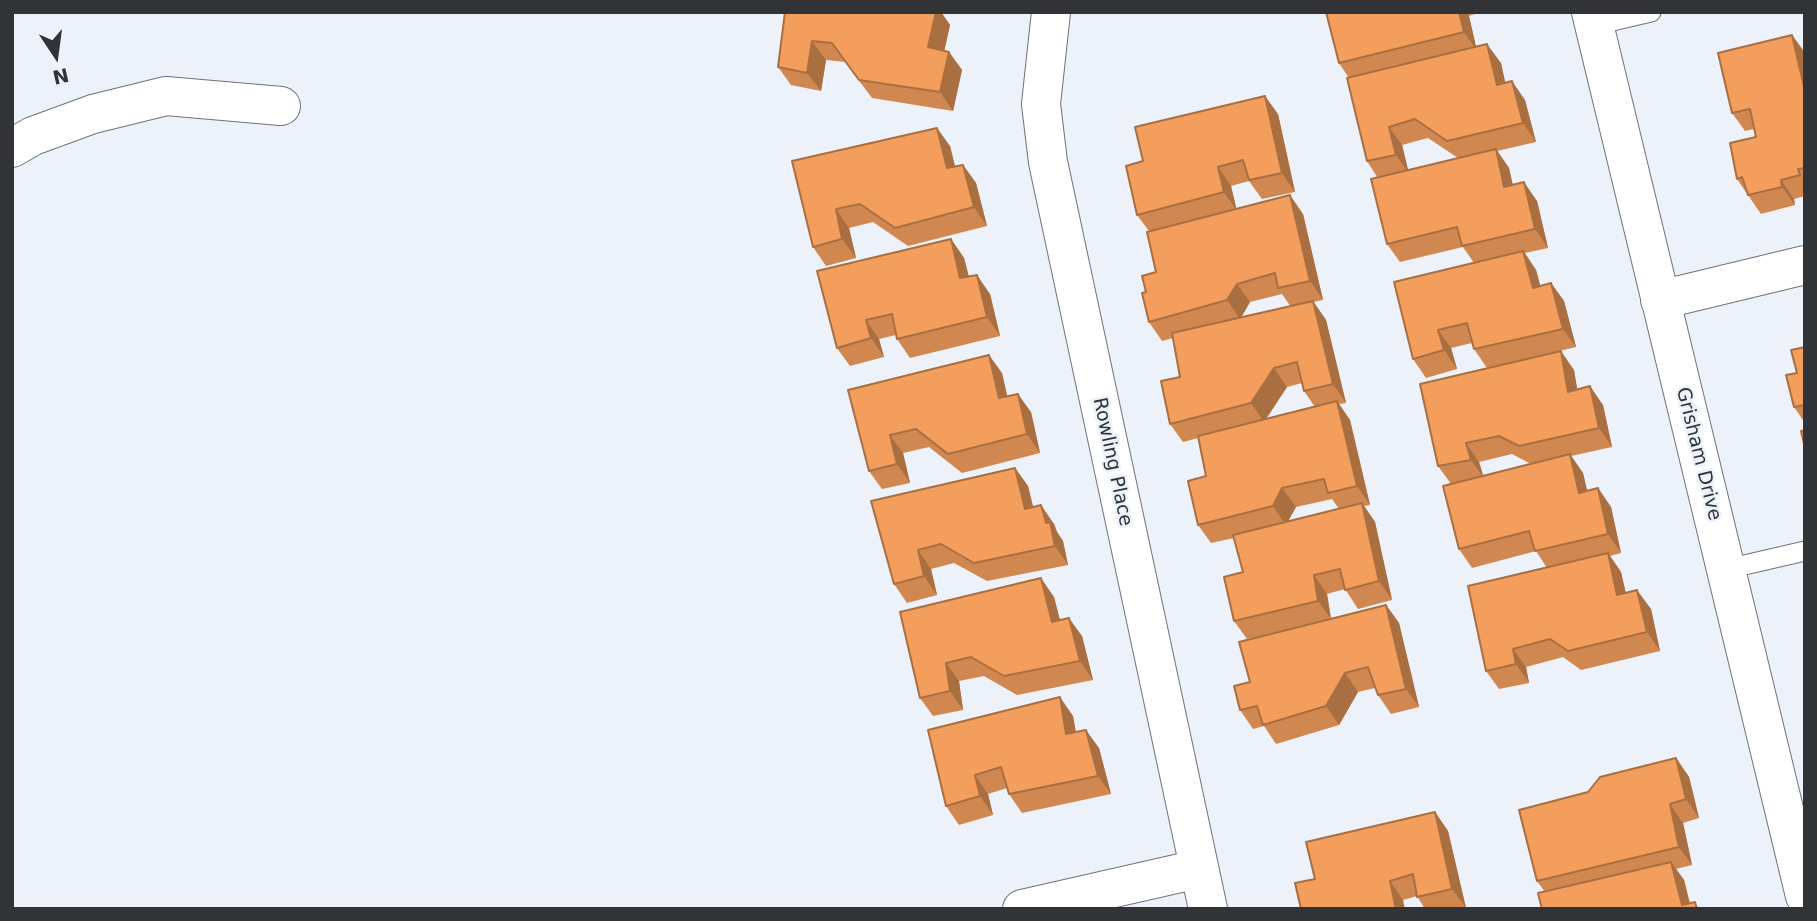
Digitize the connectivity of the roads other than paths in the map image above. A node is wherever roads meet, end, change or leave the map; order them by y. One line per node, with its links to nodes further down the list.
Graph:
1 (1051, 12): 11 (street, Rowling Place)
2 (1651, 12): 3 (lane)
3 (1593, 19): 7 (street, Grisham Drive)
4 (281, 106): 5 (street)
5 (12, 148)
6 (1805, 265): 7 (street)
7 (1660, 300): 9 (street, Grisham Drive)
8 (1805, 551): 9 (lane)
9 (1727, 569): 10 (street, Grisham Drive)
10 (1799, 842): 12 (street, Grisham Drive)
11 (1198, 869): 13 (street); 14 (street, Rowling Place)
12 (1805, 896)
13 (1022, 909)
14 (1208, 909)

